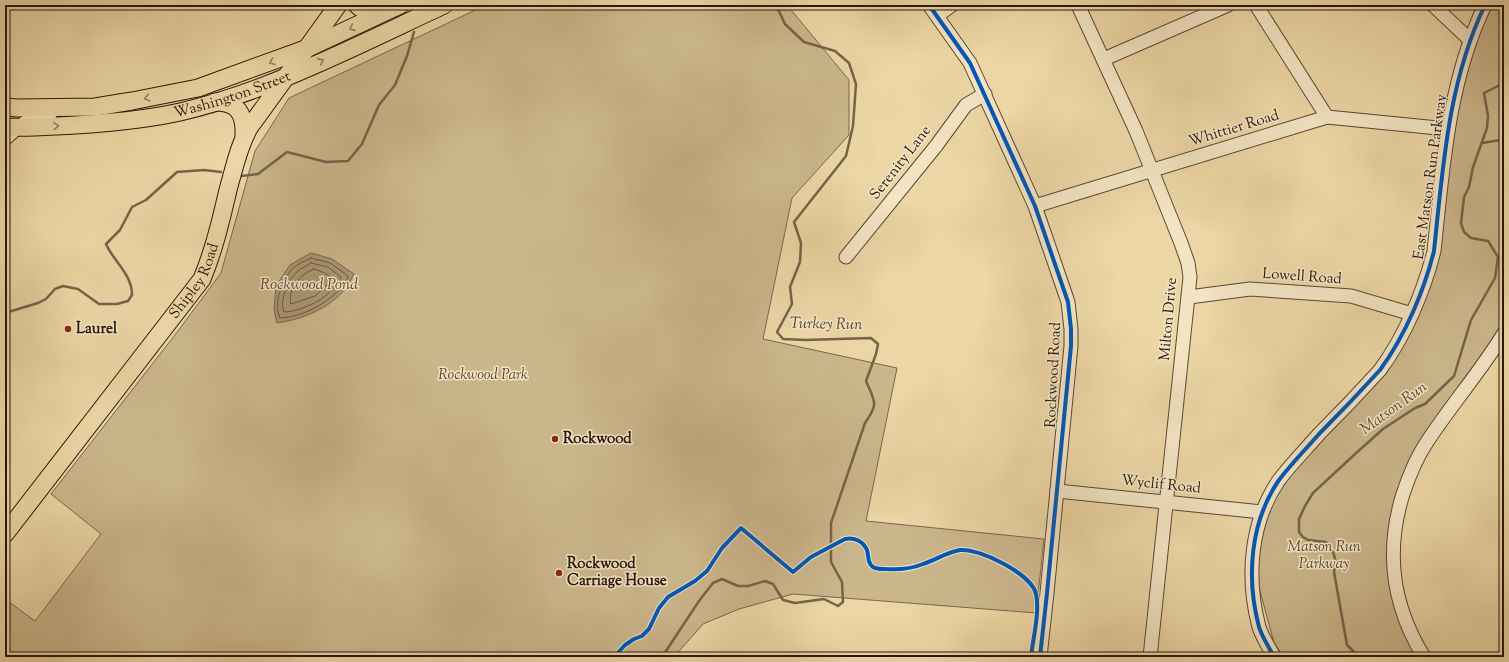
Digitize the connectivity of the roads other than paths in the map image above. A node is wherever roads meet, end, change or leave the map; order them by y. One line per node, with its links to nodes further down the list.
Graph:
1 (338, 5): 14 (main road, Shipley Road)
2 (357, 5): 3 (main road)
3 (400, 5): 14 (main road, Washington Street, one-way to 14)
4 (444, 5): 16 (main road, Washington Street, one-way to 4)
5 (929, 5): 12 (street, Rockwood Road)
6 (952, 5): 12 (street)
7 (1078, 5): 15 (street, Milton Drive)
8 (1228, 5): 15 (street)
9 (1256, 5): 21 (street)
10 (1433, 5): 13 (street)
11 (1485, 5): 13 (street, East Matson Run Parkway)
12 (937, 16): 17 (street, Rockwood Road)
13 (1470, 40): 22 (street, East Matson Run Parkway)
14 (308, 48): 16 (main road, Shipley Road); 20 (main road, Washington Street, one-way to 20)
15 (1104, 60): 25 (street, Milton Drive)
16 (286, 77): 18 (main road, Washington Street); 24 (main road, Shipley Road)
17 (985, 94): 26 (street, Rockwood Road); 27 (street, Serenity Lane)
18 (214, 102): 23 (main road, Washington Street, one-way to 18); 24 (main road)
19 (5, 107): 20 (main road, Washington Street)
20 (95, 107): 23 (street)
21 (1327, 117): 22 (street, Whittier Road); 25 (street, Whittier Road)
22 (1448, 128): 29 (street, East Matson Run Parkway)
23 (7, 130)
24 (244, 136): 34 (main road, Shipley Road)
25 (1151, 171): 26 (street, Whittier Road); 28 (street, Milton Drive)
26 (1035, 206): 31 (street, Rockwood Road)
27 (846, 257)
28 (1189, 296): 29 (street, Lowell Road); 32 (street, Milton Drive)
29 (1412, 314): 33 (street, East Matson Run Parkway)
30 (1504, 333): 38 (street)
31 (1057, 491): 32 (street, Wyclif Road); 35 (street, Rockwood Road)
32 (1166, 501): 33 (street, Wyclif Road); 36 (street, Milton Drive)
33 (1262, 512): 37 (street, East Matson Run Parkway)
34 (5, 534)
35 (1040, 657)
36 (1150, 657)
37 (1274, 657)
38 (1424, 657)

